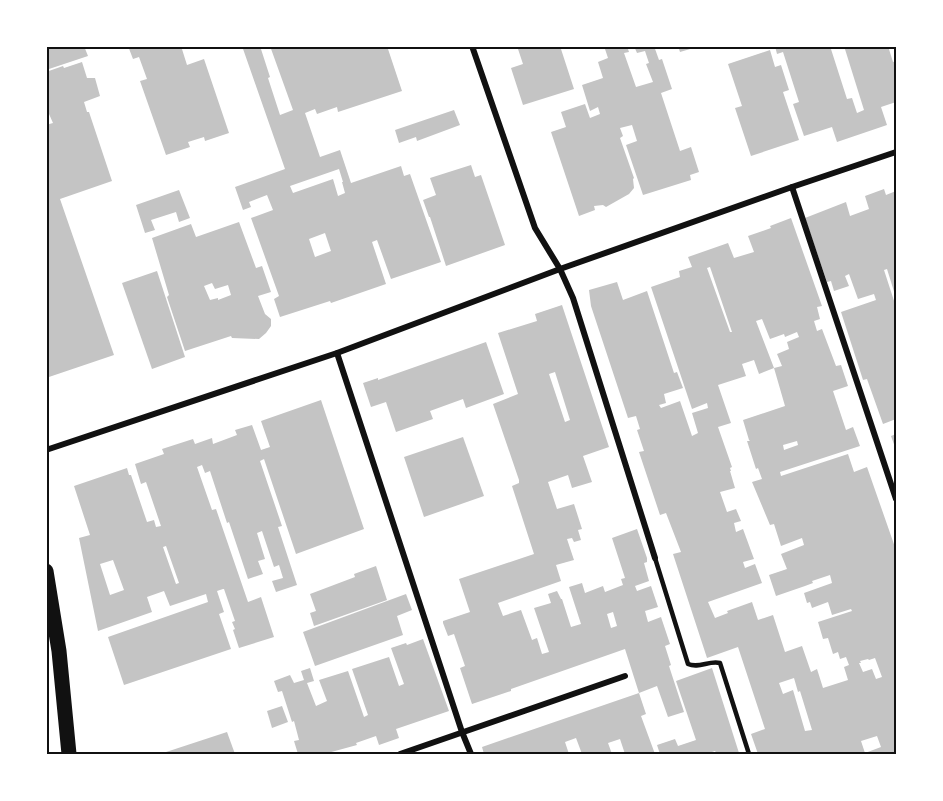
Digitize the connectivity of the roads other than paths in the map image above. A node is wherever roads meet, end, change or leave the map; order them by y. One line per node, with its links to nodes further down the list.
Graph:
1 (472, 46): 4 (street)
2 (897, 152): 3 (street)
3 (792, 187): 4 (street); 7 (street)
4 (560, 269): 5 (street); 8 (street)
5 (337, 353): 6 (street); 11 (street)
6 (46, 450)
7 (897, 499)
8 (655, 558): 15 (lane)
9 (46, 571): 12 (main road)
10 (625, 676): 11 (street)
11 (462, 732): 13 (street); 14 (street)
12 (69, 754)
13 (400, 754)
14 (471, 754)
15 (748, 754)

